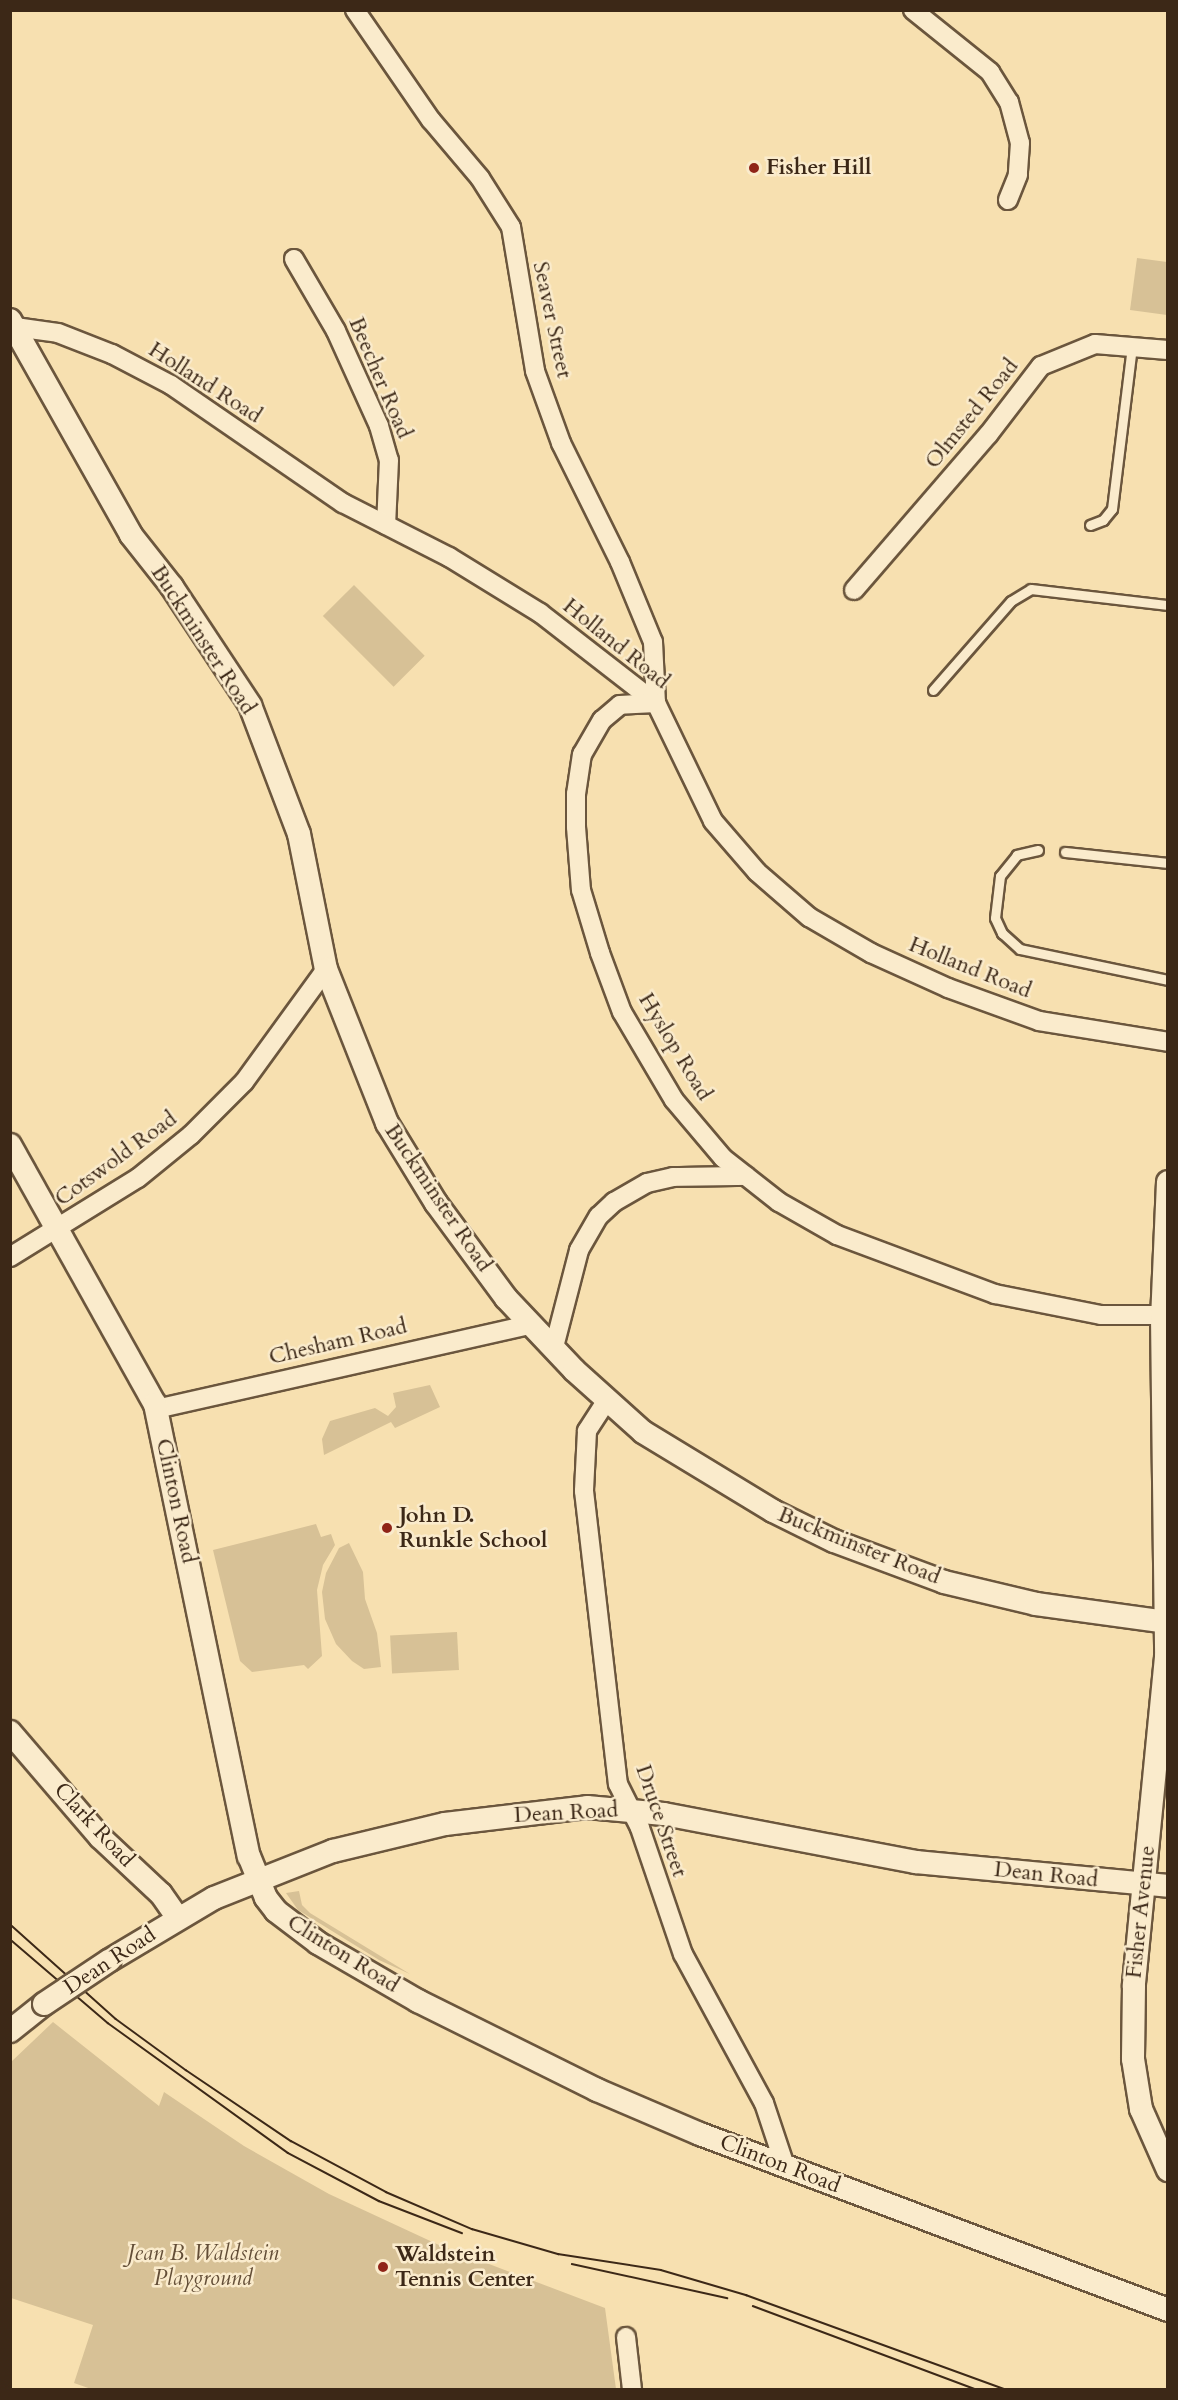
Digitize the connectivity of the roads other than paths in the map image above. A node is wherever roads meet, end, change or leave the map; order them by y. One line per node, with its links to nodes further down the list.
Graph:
1 (355, 10): 13 (street, Seaver Street)
2 (913, 10): 3 (street)
3 (1008, 200)
4 (294, 259): 8 (street, Beecher Road)
5 (13, 324): 8 (street, Holland Road); 17 (street, Buckminster Road)
6 (1132, 346): 7 (street, Olmsted Road); 9 (lane); 10 (street, Olmsted Road)
7 (1167, 350)
8 (386, 525): 13 (street, Holland Road)
9 (1090, 525)
10 (854, 590)
11 (1167, 605): 12 (lane)
12 (933, 690)
13 (656, 703): 19 (street, Holland Road); 21 (street, Hyslop Road)
14 (1038, 850): 18 (lane)
15 (1065, 852): 16 (lane)
16 (1167, 863)
17 (326, 969): 23 (street, Cotswold Road); 26 (street, Buckminster Road)
18 (1167, 980)
19 (1167, 1042)
20 (10, 1145): 23 (street, Clinton Road)
21 (746, 1176): 25 (street, Hyslop Road); 27 (street)
22 (1167, 1182): 25 (street, Fisher Avenue)
23 (57, 1232): 24 (street, Cotswold Road); 29 (street, Clinton Road)
24 (10, 1257)
25 (1165, 1316): 30 (street, Fisher Avenue)
26 (532, 1324): 27 (street, Buckminster Road); 29 (street, Chesham Road)
27 (554, 1347): 28 (street, Buckminster Road)
28 (607, 1400): 30 (street, Buckminster Road); 33 (street, Druce Street)
29 (156, 1409): 34 (street, Clinton Road)
30 (1167, 1622): 32 (street, Fisher Avenue)
31 (10, 1732): 37 (street, Clark Road)
32 (1161, 1772): 35 (street, Fisher Avenue)
33 (630, 1810): 34 (street, Dean Road); 35 (street, Dean Road); 39 (street, Druce Street)
34 (257, 1879): 37 (street, Dean Road); 39 (street, Clinton Road)
35 (1144, 1885): 36 (street, Dean Road); 40 (street, Fisher Avenue)
36 (1167, 1886)
37 (178, 1918): 38 (street, Dean Road, bridge)
38 (10, 2031)
39 (785, 2166): 41 (street, Clinton Road)
40 (1167, 2170)
41 (1167, 2310)
42 (626, 2337): 43 (street)
43 (632, 2390)

